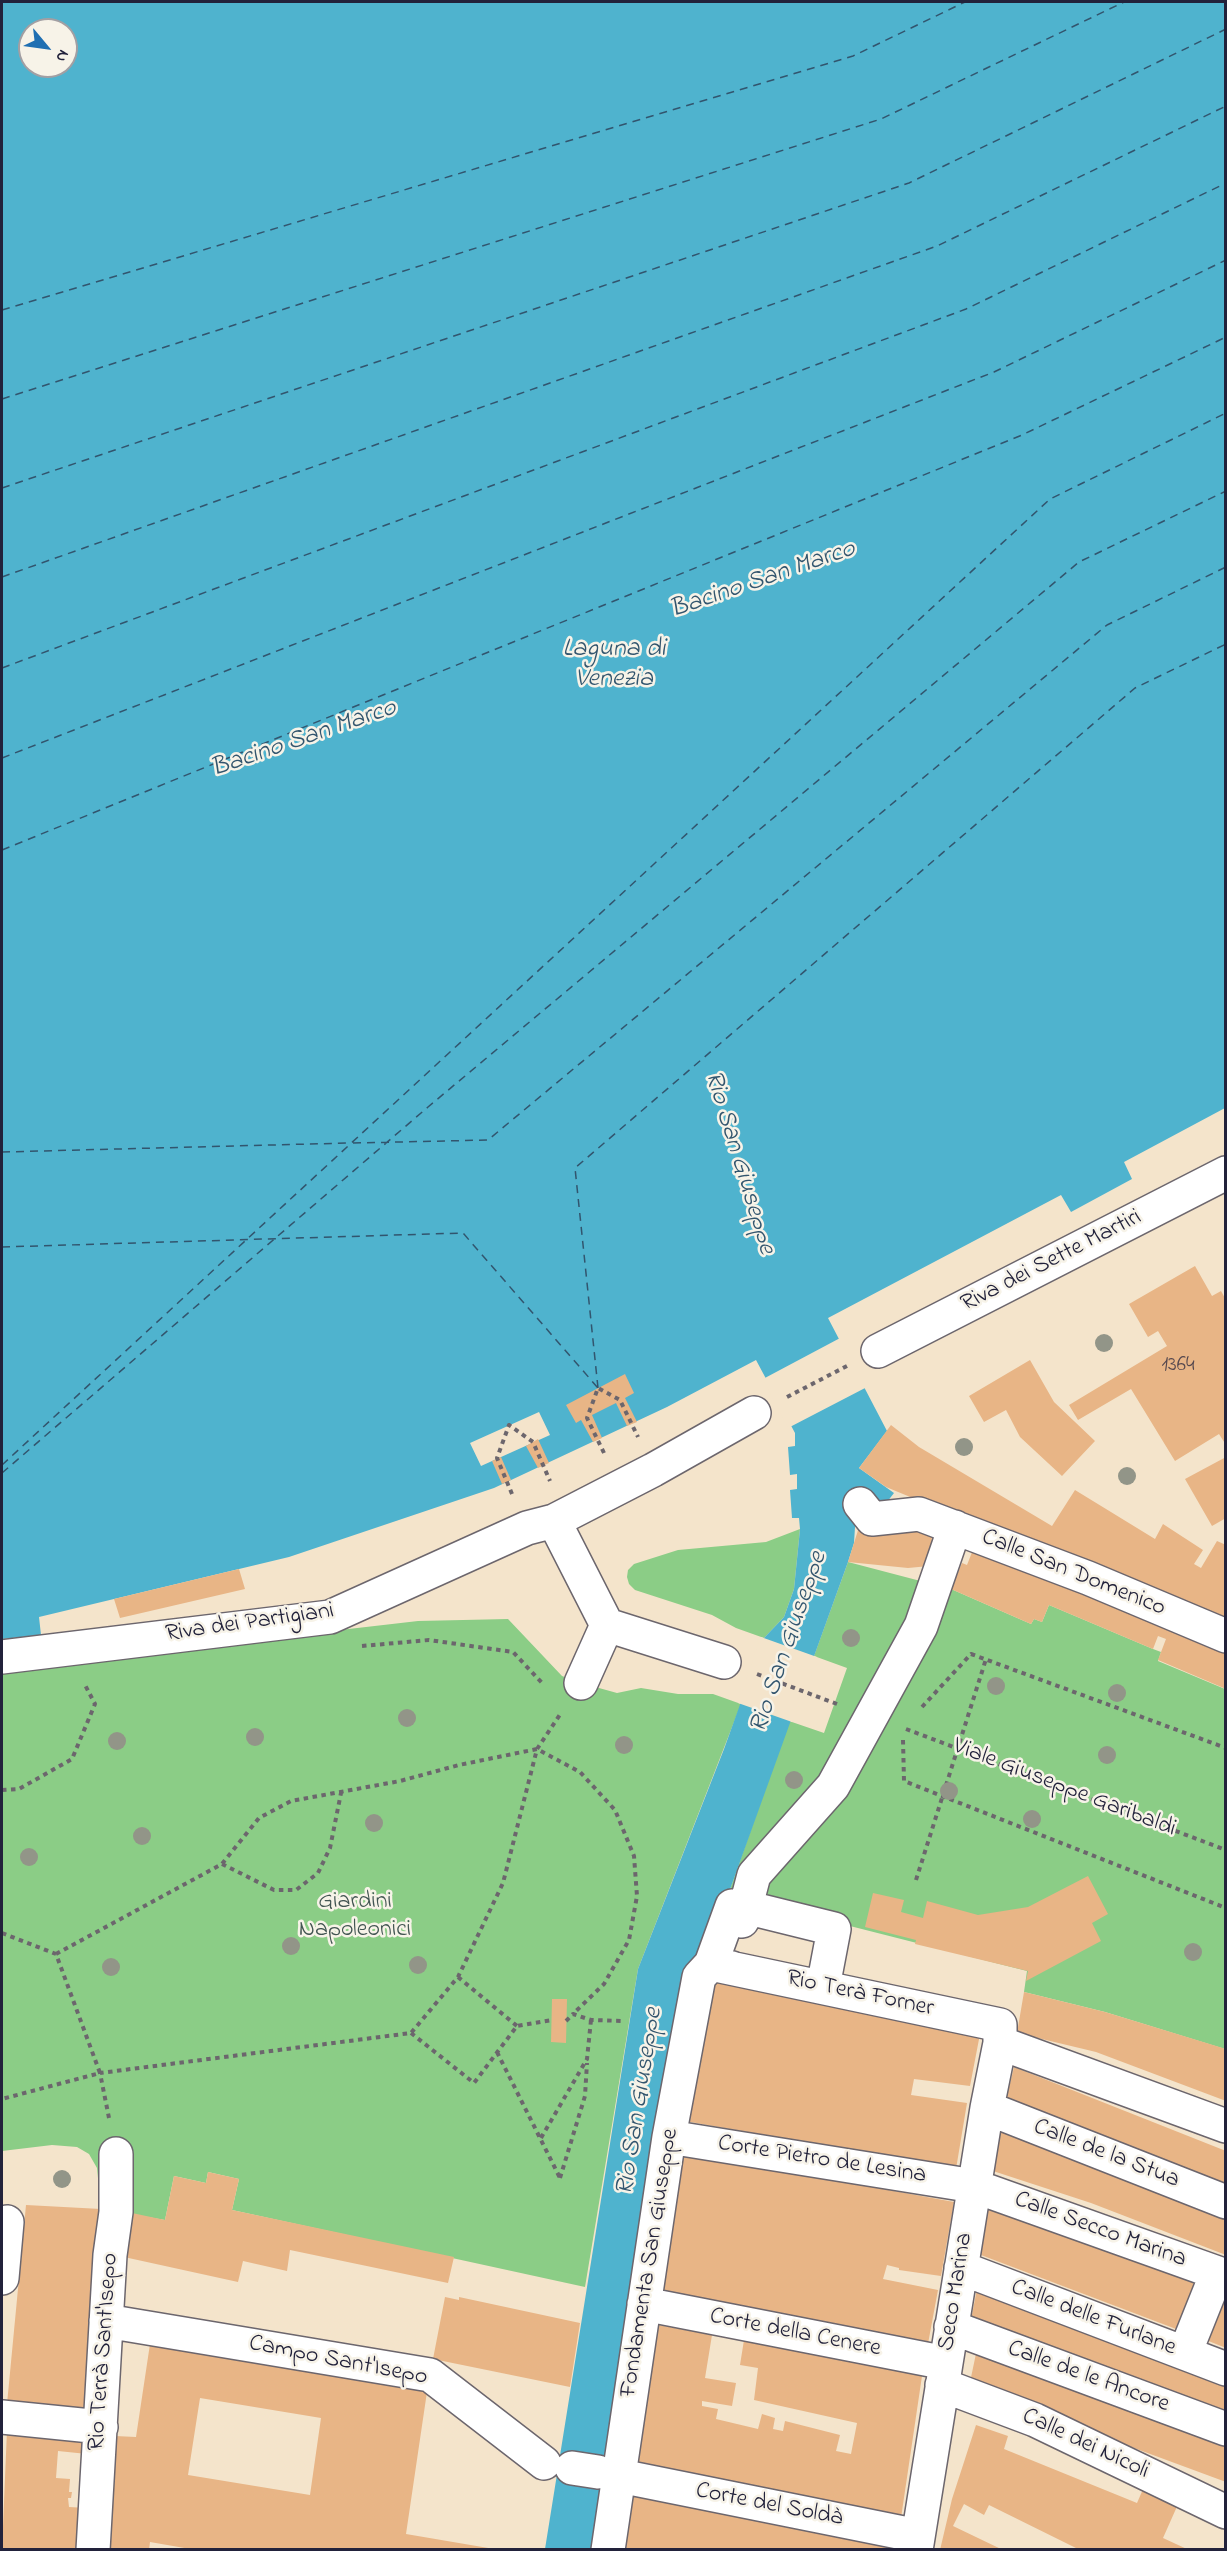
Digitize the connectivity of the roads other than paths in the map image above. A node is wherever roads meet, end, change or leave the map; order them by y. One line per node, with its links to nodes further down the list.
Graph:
1 (1226, 1173): 2 (street, Riva dei Sette Martiri)
2 (878, 1351)
3 (754, 1413): 5 (street, Riva dei Partigiani)
4 (890, 1507): 6 (street, Calle San Domenico)
5 (554, 1521): 7 (street); 9 (street, Riva dei Partigiani)
6 (955, 1527): 8 (street, Calle San Domenico); 12 (street, Fondamenta San Giuseppe)
7 (607, 1624): 10 (street); 11 (street)
8 (1226, 1635)
9 (2, 1657)
10 (724, 1662)
11 (565, 1687)
12 (741, 1913): 13 (street, Fondamenta San Giuseppe); 14 (street)
13 (714, 1970): 14 (street, Rio Terà Forner); 18 (street, Fondamenta San Giuseppe)
14 (823, 1987): 15 (street, Rio Terà Forner)
15 (999, 2039): 16 (street, Seco Marina); 17 (street)
16 (987, 2108): 20 (street, Seco Marina); 21 (street, Calle de la Stua)
17 (1226, 2126)
18 (669, 2137): 20 (street, Corte Pietro de Lesina); 26 (street, Fondamenta San Giuseppe)
19 (116, 2154): 27 (street, Rio Terrà Sant'Isepo)
20 (974, 2186): 23 (street, Seco Marina); 24 (street, Calle Secco Marina)
21 (1226, 2202)
22 (7, 2222): 25 (street)
23 (961, 2268): 28 (street, Seco Marina); 29 (street, Calle delle Furlane)
24 (1221, 2275): 29 (street)
25 (2, 2278)
26 (644, 2304): 31 (street, Corte della Cenere); 35 (street, Fondamenta San Giuseppe)
27 (106, 2321): 33 (street, Rio Terrà Sant'Isepo); 35 (street, Campo Sant'Isepo)
28 (951, 2327): 31 (street, Seco Marina); 34 (street, Calle de le Ancore)
29 (1185, 2354): 30 (street, Calle delle Furlane)
30 (1226, 2369)
31 (944, 2374): 36 (street, Calle dei Nicoli); 37 (street, Seco Marina)
32 (2, 2417): 33 (street)
33 (100, 2427): 38 (street, Rio Terrà Sant'Isepo)
34 (1226, 2429)
35 (584, 2470): 37 (street, Corte del Soldà); 39 (street, Fondamenta San Giuseppe)
36 (1226, 2512)
37 (917, 2543)
38 (93, 2550)
39 (608, 2550)

